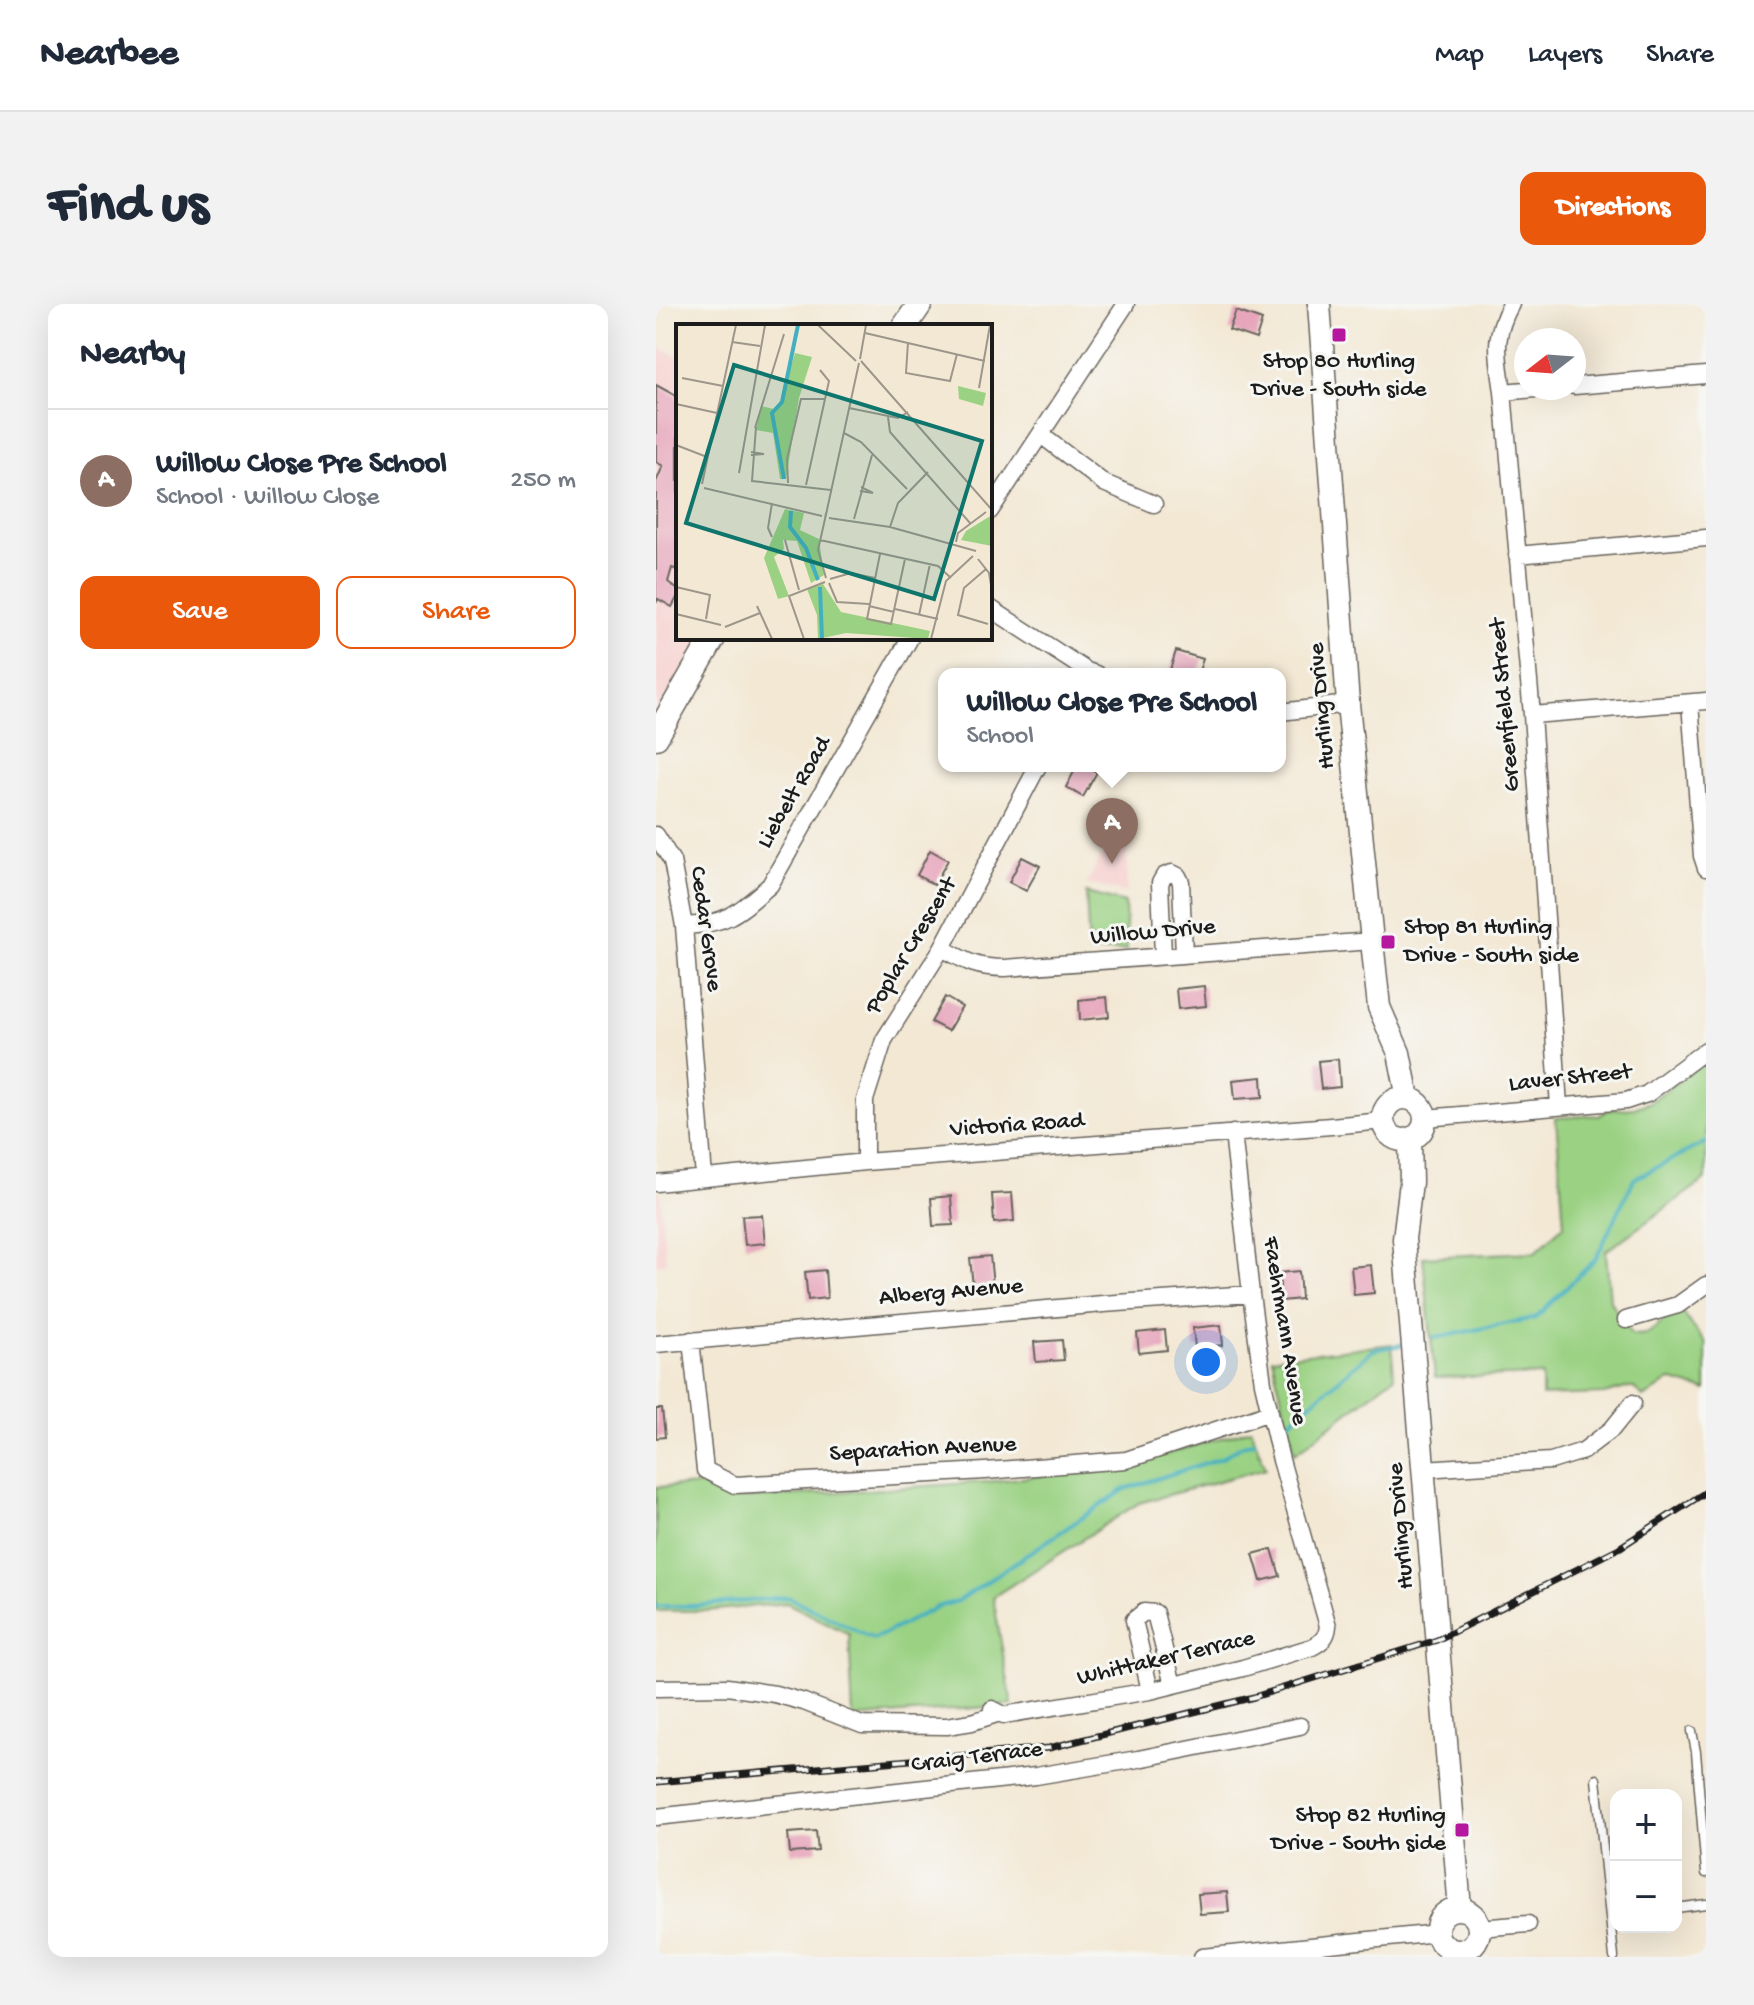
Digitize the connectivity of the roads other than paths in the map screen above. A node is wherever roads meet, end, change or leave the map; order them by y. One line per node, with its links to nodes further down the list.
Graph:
1 (920, 304): 5 (main road)
2 (1126, 304): 10 (street)
3 (1319, 304): 20 (street, Hurling Drive)
4 (1511, 304): 9 (street, Greenfield Street)
5 (906, 324)
6 (1706, 375): 7 (street)
7 (1586, 385)
8 (1514, 391): 9 (street)
9 (1503, 392): 14 (street, Greenfield Street)
10 (1041, 435): 11 (street); 12 (street)
11 (1154, 504)
12 (992, 508)
13 (1706, 538): 14 (street)
14 (1517, 555): 22 (street, Greenfield Street)
15 (992, 609): 18 (street)
16 (712, 640): 23 (main road)
17 (909, 640): 27 (street, Liebelt Road)
18 (1081, 668)
19 (1698, 702): 22 (street); 26 (street)
20 (1348, 704): 21 (street); 28 (street, Hurling Drive)
21 (1286, 711)
22 (1532, 715): 34 (street, Greenfield Street)
23 (656, 737)
24 (1035, 772): 29 (street, Poplar Crescent)
25 (656, 835): 27 (street, Cedar Grove)
26 (1706, 868)
27 (684, 926): 40 (street, Cedar Grove)
28 (1372, 941): 30 (street, Willow Drive); 33 (street, Hurling Drive)
29 (942, 948): 31 (street, Willow Drive); 39 (street, Poplar Crescent)
30 (1184, 954): 31 (street, Willow Drive); 31 (street)
31 (1163, 956)
32 (1706, 1050): 34 (street, Laver Street)
33 (1408, 1098): 35 (street); 36 (street)
34 (1559, 1106): 35 (street, Laver Street)
35 (1425, 1118): 38 (street)
36 (1383, 1121): 37 (street, Victoria Road); 38 (street)
37 (1233, 1133): 39 (street, Victoria Road); 43 (street, Faehrmann Avenue)
38 (1410, 1139): 49 (street, Hurling Drive)
39 (865, 1162): 40 (street, Victoria Road)
40 (704, 1178): 41 (street, Victoria Road)
41 (656, 1183)
42 (1706, 1285): 44 (street)
43 (1251, 1294): 45 (street, Alberg Avenue); 48 (street, Faehrmann Avenue)
44 (1626, 1320)
45 (691, 1340): 46 (street, Alberg Avenue); 48 (street, Separation Avenue)
46 (656, 1344)
47 (1633, 1403): 49 (street)
48 (1270, 1412): 50 (street, Faehrmann Avenue)
49 (1423, 1469): 62 (street, Hurling Drive)
50 (1328, 1626): 51 (street, Whittaker Terrace)
51 (1173, 1685): 53 (street, Whittaker Terrace); 53 (street)
52 (656, 1688): 53 (street, Whittaker Terrace)
53 (1150, 1691)
54 (1300, 1726): 57 (street, Craig Terrace)
55 (1692, 1731): 58 (lane)
56 (1596, 1779): 59 (lane)
57 (656, 1817)
58 (1706, 1873)
59 (1610, 1892)
60 (1706, 1904): 61 (lane)
61 (1682, 1907)
62 (1460, 1909): 64 (street); 65 (street)
63 (1528, 1924): 64 (street)
64 (1479, 1928): 67 (street)
65 (1438, 1933): 67 (street); 68 (street)
66 (1613, 1933): 70 (lane)
67 (1464, 1953)
68 (1262, 1954): 69 (street)
69 (1202, 1957)
70 (1614, 1957)

